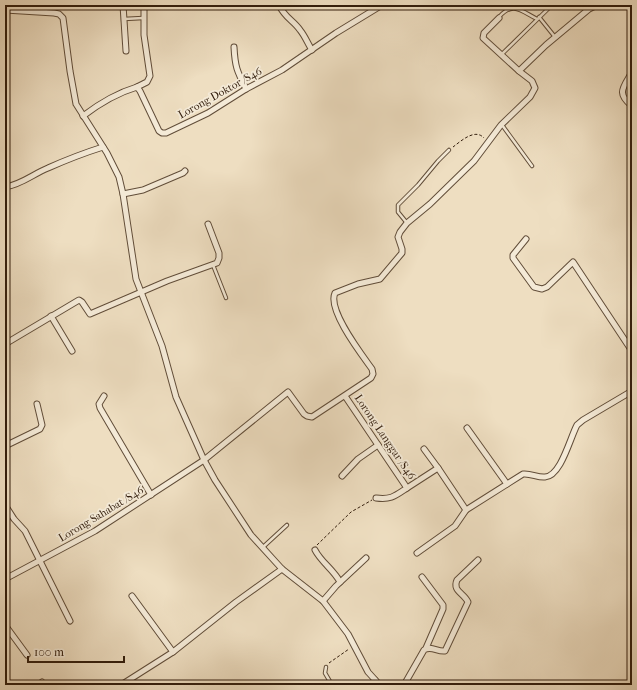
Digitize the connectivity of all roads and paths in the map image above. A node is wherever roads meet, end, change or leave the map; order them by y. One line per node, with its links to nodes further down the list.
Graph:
1 (123, 5): 11 (street)
2 (144, 5): 8 (street)
3 (279, 5): 15 (street)
4 (382, 5): 15 (street, Lorong Doktor /S46)
5 (552, 5): 10 (lane)
6 (596, 5): 12 (street)
7 (5, 10): 22 (street)
8 (144, 18): 11 (lane); 19 (street)
9 (499, 18): 10 (lane); 16 (street)
10 (538, 18): 12 (lane); 16 (lane)
11 (124, 19): 14 (street)
12 (556, 38): 17 (street)
13 (234, 48): 20 (street)
14 (126, 50)
15 (312, 50): 20 (street, Lorong Doktor /S46)
16 (501, 55): 17 (street)
17 (519, 71): 23 (street)
18 (632, 72): 21 (street)
19 (137, 87): 20 (street, Lorong Doktor /S46); 22 (street)
20 (246, 88)
21 (632, 106)
22 (83, 116): 25 (street)
23 (502, 125): 24 (street); 27 (lane)
24 (488, 142): 26 (path); 33 (street)
25 (103, 146): 29 (street); 30 (street)
26 (449, 150): 33 (lane)
27 (532, 166)
28 (185, 171): 30 (street)
29 (5, 187)
30 (123, 194): 37 (street)
31 (632, 210): 32 (street)
32 (632, 215)
33 (407, 223): 45 (street)
34 (208, 224): 36 (street)
35 (526, 239): 42 (street)
36 (213, 265): 37 (street); 38 (lane)
37 (142, 292): 39 (street); 51 (street)
38 (226, 298)
39 (51, 316): 40 (street); 41 (street)
40 (5, 344)
41 (72, 351)
42 (632, 351)
43 (632, 391): 54 (street)
44 (104, 396): 56 (street)
45 (345, 396): 48 (street, Lorong Langgar /S46); 51 (street, Lorong Langgar /S46)
46 (37, 404): 49 (street)
47 (467, 428): 54 (street)
48 (378, 445): 53 (street); 55 (street, Lorong Langgar /S46)
49 (5, 446)
50 (424, 449): 52 (street)
51 (204, 460): 56 (street, Lorong Sahabat /S46); 61 (street)
52 (438, 468): 55 (street, Lorong Langgar /S46); 59 (street)
53 (342, 476)
54 (507, 484): 59 (street)
55 (407, 488): 57 (street)
56 (151, 495): 66 (street, Lorong Sahabat /S46)
57 (376, 498): 62 (path)
58 (5, 505): 66 (street)
59 (466, 510): 63 (street)
60 (287, 525): 61 (lane)
61 (262, 548): 67 (street)
62 (315, 550): 70 (street)
63 (417, 553)
64 (366, 558): 70 (street)
65 (478, 560): 76 (street)
66 (40, 561): 69 (street, Lorong Sahabat /S46); 73 (street)
67 (282, 569): 72 (street); 77 (street)
68 (422, 577): 76 (street)
69 (5, 579)
70 (340, 582): 72 (street)
71 (132, 596): 77 (street)
72 (323, 601): 75 (street)
73 (70, 621)
74 (5, 625): 78 (street)
75 (354, 646): 79 (path); 80 (street)
76 (426, 648): 85 (street)
77 (173, 652): 81 (street)
78 (27, 655)
79 (326, 667): 82 (lane)
80 (375, 680): 83 (street); 84 (street)
81 (121, 685)
82 (332, 685)
83 (371, 685)
84 (383, 685)
85 (404, 685)

